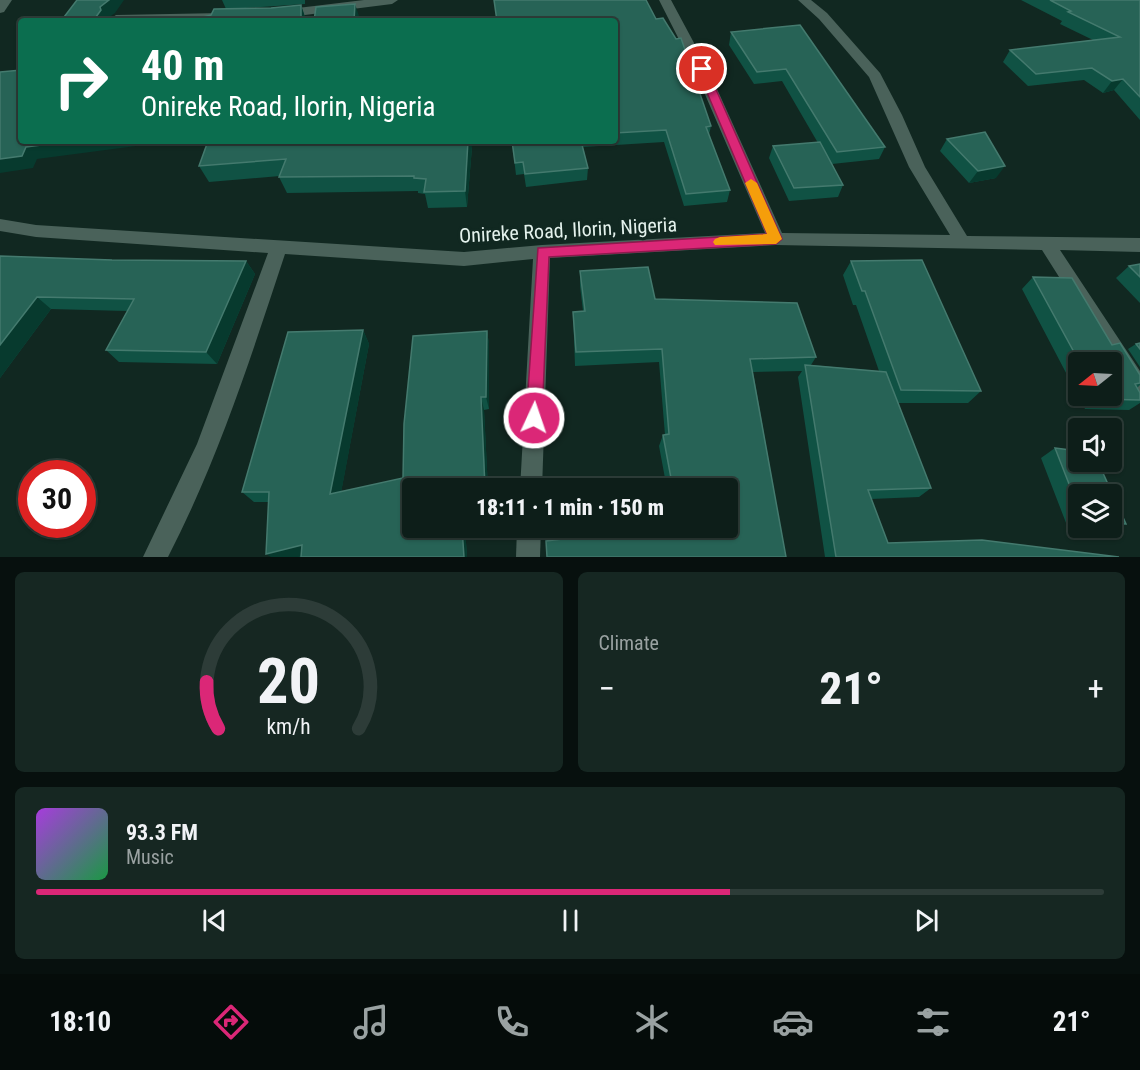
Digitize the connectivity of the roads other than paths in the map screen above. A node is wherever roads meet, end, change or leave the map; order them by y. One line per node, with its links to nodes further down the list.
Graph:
1 (6, 0): 5 (street)
2 (392, 0): 6 (street)
3 (665, 0): 10 (street)
4 (804, 0): 11 (street)
5 (0, 9)
6 (269, 15)
7 (231, 17): 8 (street)
8 (174, 18)
9 (0, 225): 14 (street, Onireke Road, Ilorin, Nigeria)
10 (776, 239): 11 (street, Onireke Road, Ilorin, Nigeria); 15 (street, Onireke Road, Ilorin, Nigeria)
11 (961, 240): 12 (street, Onireke Road, Ilorin, Nigeria)
12 (1047, 244): 13 (street, Onireke Road, Ilorin, Nigeria); 16 (street)
13 (1140, 245)
14 (279, 246): 15 (street, Onireke Road, Ilorin, Nigeria); 19 (street)
15 (542, 252): 17 (street)
16 (1140, 388)
17 (532, 478)
18 (529, 538): 20 (street)
19 (155, 557)
20 (528, 557)

